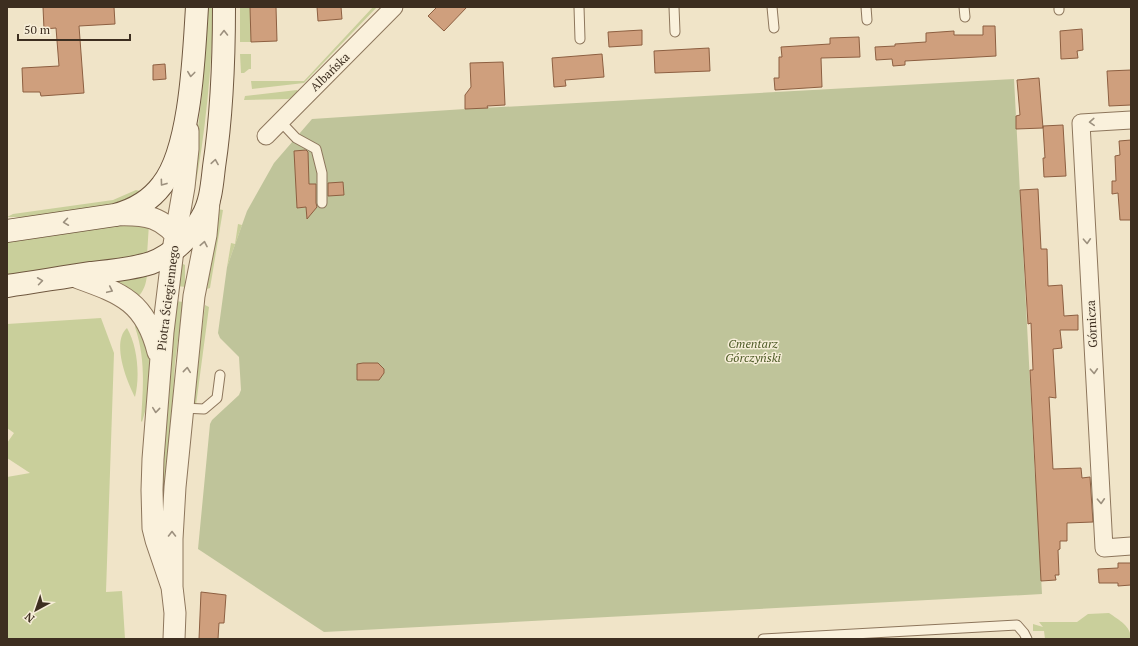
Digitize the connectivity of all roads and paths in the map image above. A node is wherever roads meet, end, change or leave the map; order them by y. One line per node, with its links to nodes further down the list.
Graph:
1 (197, 7): 14 (main road, Piotra Ściegiennego, one-way to 14)
2 (224, 7): 18 (main road, Piotra Ściegiennego, one-way to 2)
3 (394, 7): 16 (street, Albańska)
4 (578, 7): 13 (lane)
5 (674, 7): 12 (lane)
6 (772, 7): 11 (lane)
7 (866, 7): 10 (lane)
8 (964, 7): 9 (lane)
9 (965, 17)
10 (867, 20)
11 (774, 28)
12 (675, 32)
13 (580, 39)
14 (188, 107): 20 (main road, one-way to 20); 22 (street, Piotra Ściegiennego)
15 (1131, 120): 29 (street, Górnicza, one-way to 29)
16 (280, 122): 17 (street, Albańska); 19 (lane)
17 (266, 136)
18 (209, 201): 22 (main road); 25 (street, Piotra Ściegiennego, one-way to 18)
19 (322, 203)
20 (115, 215): 21 (main road, one-way to 21); 22 (street)
21 (7, 231)
22 (177, 243): 23 (main road); 25 (street); 26 (street, Piotra Ściegiennego)
23 (73, 276): 24 (main road, one-way to 23); 26 (street, one-way to 26)
24 (7, 286)
25 (194, 296): 28 (street, Piotra Ściegiennego, one-way to 25)
26 (160, 371): 30 (street, Piotra Ściegiennego, one-way to 30)
27 (220, 375): 28 (lane)
28 (182, 408): 30 (street, Piotra Ściegiennego, one-way to 28)
29 (1131, 546)
30 (172, 587): 31 (street, Piotra Ściegiennego)
31 (174, 639)
32 (763, 639): 33 (lane)
33 (1027, 639)

